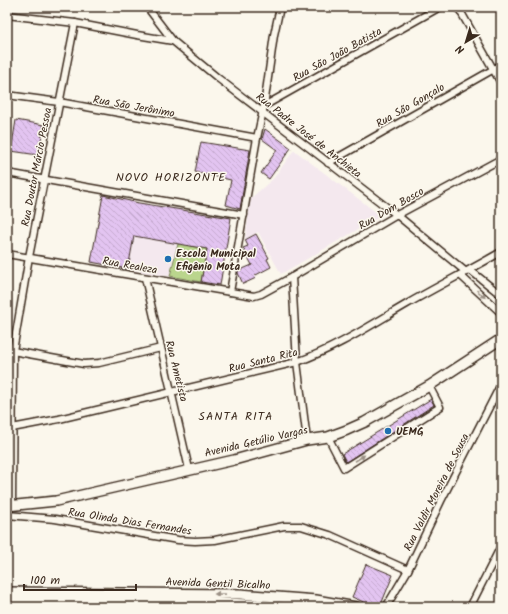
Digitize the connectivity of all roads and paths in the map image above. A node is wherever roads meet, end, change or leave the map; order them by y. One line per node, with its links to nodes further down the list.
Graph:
1 (147, 7): 7 (street, Rua Padre José de Anchieta)
2 (280, 7): 13 (street)
3 (440, 7): 13 (street, Rua São João Batista)
4 (458, 7): 9 (street)
5 (7, 15): 6 (street)
6 (74, 23): 7 (street); 12 (street, Rua Doutor Márcio Pessoa)
7 (173, 41): 13 (street, Rua Padre José de Anchieta)
8 (501, 65): 9 (street, Rua São Gonçalo)
9 (493, 69): 10 (street); 16 (street, Rua São Gonçalo)
10 (501, 83)
11 (7, 95): 12 (street, Rua São Jerônimo)
12 (59, 102): 14 (street, Rua São Jerônimo); 18 (street, Rua Doutor Márcio Pessoa)
13 (263, 109): 14 (street); 16 (street, Rua Padre José de Anchieta)
14 (257, 138): 19 (street)
15 (501, 159): 20 (street, Rua Dom Bosco)
16 (328, 163): 20 (street, Rua Padre José de Anchieta)
17 (7, 173): 18 (street)
18 (44, 180): 19 (street); 23 (street, Rua Doutor Márcio Pessoa)
19 (244, 215): 28 (street)
20 (396, 215): 24 (street, Rua Padre José de Anchieta); 27 (street, Rua Dom Bosco)
21 (501, 252): 24 (street, Rua Santa Rita)
22 (7, 254): 23 (street, Rua Realeza)
23 (29, 257): 26 (street, Rua Realeza); 35 (street, Rua Doutor Márcio Pessoa)
24 (468, 271): 25 (street, Rua Santa Rita); 29 (street, Rua Padre José de Anchieta)
25 (460, 275): 30 (street, one-way to 30); 36 (street, Rua Santa Rita)
26 (145, 278): 28 (street, Rua Realeza); 34 (street, Rua Ametista)
27 (292, 278): 28 (street, Rua Realeza); 36 (street)
28 (230, 292)
29 (501, 295)
30 (501, 313)
31 (501, 339): 32 (main road, Avenida Getúlio Vargas)
32 (491, 346): 33 (main road); 38 (main road, Avenida Getúlio Vargas)
33 (501, 347)
34 (161, 348): 35 (street); 39 (street, Rua Ametista)
35 (10, 350): 40 (street, Rua Doutor Márcio Pessoa)
36 (297, 362): 39 (street, Rua Santa Rita); 42 (street)
37 (501, 384): 47 (street, Rua Valdir Moreira de Sousa)
38 (429, 386): 41 (main road, Avenida Getúlio Vargas); 41 (street, one-way to 38)
39 (172, 392): 40 (street, Rua Santa Rita); 43 (street, Rua Ametista)
40 (10, 428): 44 (street, Rua Doutor Márcio Pessoa)
41 (328, 437): 42 (main road, Avenida Getúlio Vargas)
42 (307, 440): 43 (main road, Avenida Getúlio Vargas)
43 (189, 469): 44 (main road, Avenida Getúlio Vargas)
44 (10, 506)
45 (7, 515): 47 (street, Rua Olinda Dias Fernandes)
46 (501, 546): 53 (street)
47 (408, 570): 52 (street, Rua Valdir Moreira de Sousa)
48 (7, 592): 51 (main road, Avenida Gentil Bicalho, one-way to 48)
49 (7, 599): 50 (main road, Avenida Gentil Bicalho)
50 (303, 607)
51 (356, 607)
52 (386, 607)
53 (470, 607)

